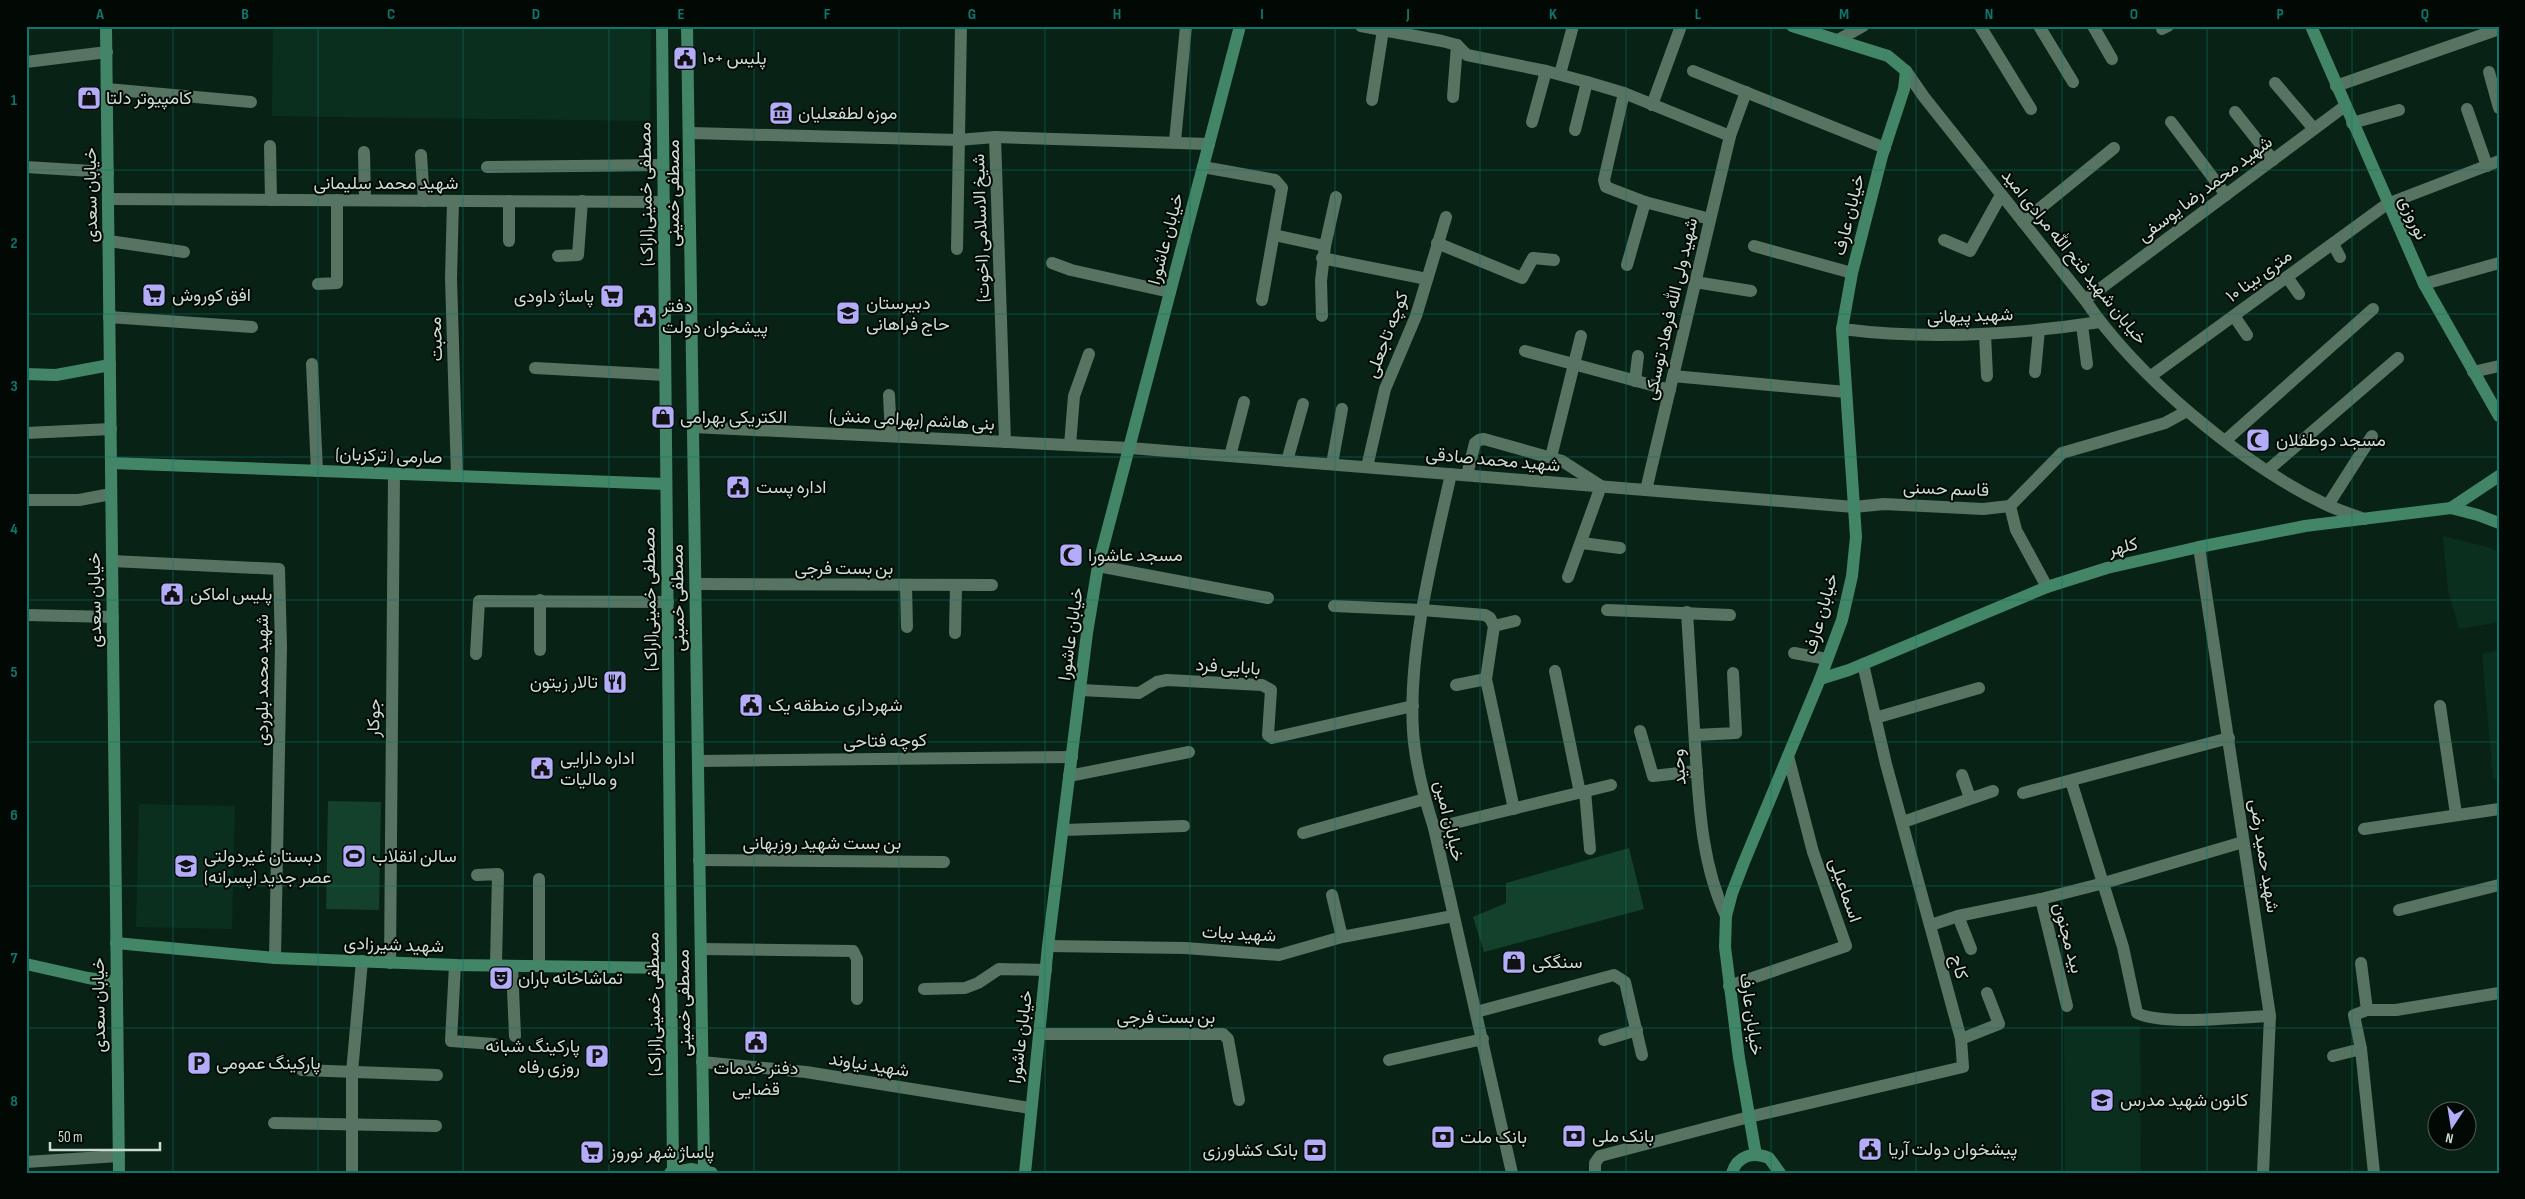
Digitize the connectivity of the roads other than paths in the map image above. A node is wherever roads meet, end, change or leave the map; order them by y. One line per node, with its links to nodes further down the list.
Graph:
1 (106, 26): 20 (main road, خیابان سعدی)
2 (662, 26): 63 (main road, مصطفی خمینی(اراک))
3 (687, 26): 50 (main road, مصطفی خمینی)
4 (961, 26): 53 (street)
5 (1186, 26): 54 (street)
6 (1240, 26): 55 (main road, خیابان عاشورا)
7 (1361, 26): 17 (street)
8 (1573, 26): 27 (street)
9 (1681, 26): 38 (street)
10 (1792, 26): 18 (main road)
11 (1863, 26): 18 (street)
12 (1980, 26): 41 (street)
13 (2039, 26): 29 (street)
14 (2093, 26): 21 (street)
15 (2311, 26): 31 (main road, نوروزی)
16 (2499, 29): 31 (street)
17 (1383, 30): 19 (street); 36 (street)
18 (1838, 40): 24 (main road)
19 (1457, 45): 23 (street); 35 (street)
20 (107, 52): 22 (street); 32 (main road, خیابان سعدی)
21 (2112, 59)
22 (26, 62)
23 (1546, 70): 27 (street); 45 (street)
24 (1906, 70): 57 (main road, خیابان عارف); 68 (street, خیابان شهید فتح الله مرادی امید)
25 (1693, 71): 33 (street)
26 (2489, 72): 40 (street)
27 (1560, 74): 28 (street)
28 (1587, 82): 34 (street); 49 (street)
29 (2073, 82)
30 (2275, 83): 48 (street)
31 (2336, 86): 39 (main road, نوروزی)
32 (107, 89): 37 (street); 67 (main road, خیابان سعدی)
33 (1746, 92): 51 (street, شهید ولی الله فرهاد توسکی); 57 (street)
34 (1624, 94): 38 (street); 80 (street)
35 (1453, 97)
36 (1372, 100)
37 (250, 102)
38 (1652, 105): 51 (street)
39 (2345, 106): 47 (main road, نوروزی); 48 (street, شهید محمد رضا یوسفی)
40 (2499, 108)
41 (2031, 109)
42 (2467, 109): 62 (street)
43 (2399, 110): 47 (street)
44 (2235, 112): 61 (street)
45 (1532, 122)
46 (2171, 122): 69 (street)
47 (2352, 123): 81 (main road, نوروزی)
48 (2314, 129): 61 (street, شهید محمد رضا یوسفی)
49 (1575, 130)
50 (690, 133): 53 (street); 150 (main road, مصطفی خمینی)
51 (1730, 136): 83 (street, شهید ولی الله فرهاد توسکی)
52 (995, 137): 53 (street); 54 (street, شیخ الاسلامی (اخوت)); 156 (street, شیخ الاسلامی (اخوت))
53 (958, 140): 92 (street)
54 (1175, 141): 55 (street, شیخ الاسلامی (اخوت))
55 (1209, 144): 66 (main road, خیابان عاشورا)
56 (270, 146): 72 (street)
57 (1885, 148): 101 (main road, خیابان عارف)
58 (2114, 148): 84 (street)
59 (364, 152): 74 (street)
60 (421, 155): 75 (street)
61 (2273, 160): 69 (street, شهید محمد رضا یوسفی)
62 (2493, 164): 81 (street, ۱۰ متری بینا)
63 (663, 166): 65 (street); 79 (main road, مصطفی خمینی(اراک))
64 (26, 167): 67 (street)
65 (486, 167)
66 (1203, 168): 85 (street); 108 (main road, خیابان عاشورا)
67 (108, 172): 71 (main road, خیابان سعدی)
68 (2001, 195): 84 (street, خیابان شهید فتح الله مرادی امید); 87 (street)
69 (2226, 195): 111 (street, شهید محمد رضا یوسفی)
70 (1336, 197): 94 (street)
71 (108, 199): 72 (street, شهید محمد سلیمانی); 88 (main road, خیابان سعدی)
72 (271, 200): 73 (street, شهید محمد سلیمانی)
73 (337, 200): 74 (street, شهید محمد سلیمانی); 105 (street)
74 (364, 200): 75 (street, شهید محمد سلیمانی)
75 (424, 200): 76 (street, شهید محمد سلیمانی)
76 (453, 201): 77 (street, شهید محمد سلیمانی); 170 (street, محبت)
77 (509, 201): 78 (street, شهید محمد سلیمانی); 86 (street)
78 (582, 202): 79 (street, شهید محمد سلیمانی); 95 (street)
79 (664, 202): 137 (main road, مصطفی خمینی(اراک))
80 (1645, 202): 83 (street); 100 (street)
81 (2387, 204): 90 (street, ۱۰ متری بینا); 106 (main road, نوروزی)
82 (1446, 217): 89 (street, کوچه تاجعلی)
83 (1710, 219): 104 (street, شهید ولی الله فرهاد توسکی)
84 (2023, 222): 111 (street, خیابان شهید فتح الله مرادی امید)
85 (1274, 234): 94 (street); 110 (street)
86 (509, 240)
87 (1944, 240)
88 (109, 241): 93 (street); 115 (main road, خیابان سعدی)
89 (1437, 243): 97 (street); 103 (street, کوچه تاجعلی)
90 (2333, 244): 96 (street); 102 (street, ۱۰ متری بینا)
91 (1754, 246): 101 (street)
92 (957, 249)
93 (184, 252)
94 (1323, 252): 103 (street); 113 (street)
95 (558, 256)
96 (2340, 257)
97 (1554, 260)
98 (1052, 263): 108 (street)
99 (2499, 263): 106 (street)
100 (1627, 265)
101 (1852, 273): 119 (main road, خیابان عارف)
102 (2287, 277): 109 (street); 114 (street, ۱۰ متری بینا)
103 (1427, 279): 164 (street, کوچه تاجعلی)
104 (1696, 282): 107 (street); 138 (street, شهید ولی الله فرهاد توسکی)
105 (318, 284)
106 (2424, 284): 135 (main road, نوروزی)
107 (1751, 290)
108 (1170, 292): 158 (main road, خیابان عاشورا)
109 (2299, 294)
110 (1262, 300)
111 (2085, 300): 116 (street, خیابان شهید فتح الله مرادی امید)
112 (2373, 309): 155 (street)
113 (1322, 316)
114 (2234, 316): 122 (street); 140 (street, ۱۰ متری بینا)
115 (110, 317): 118 (street); 131 (main road, خیابان سعدی)
116 (2100, 322): 117 (street, شهید پیهانی); 140 (street, خیابان شهید فتح الله مرادی امید)
117 (2082, 325): 120 (street, شهید پیهانی); 130 (street)
118 (252, 328)
119 (1842, 329): 121 (street, شهید پیهانی); 143 (main road, خیابان عارف)
120 (2039, 330): 121 (street, شهید پیهانی); 134 (street)
121 (1985, 334): 139 (street)
122 (2247, 334)
123 (1581, 336): 129 (street)
124 (1525, 351): 129 (street)
125 (1089, 354): 157 (street)
126 (1638, 356): 141 (street)
127 (2398, 358): 165 (street)
128 (312, 364): 166 (street)
129 (1572, 364): 141 (street); 160 (street)
130 (2087, 364)
131 (110, 365): 136 (main road); 151 (main road, خیابان سعدی)
132 (2499, 366): 135 (street)
133 (535, 368): 137 (street)
134 (2035, 372)
135 (2473, 372): 149 (main road, نوروزی)
136 (26, 374)
137 (665, 376): 172 (main road, مصطفی خمینی(اراک))
138 (1673, 376): 142 (street, شهید ولی الله فرهاد توسکی); 143 (street)
139 (1987, 376)
140 (2151, 376): 148 (street, خیابان شهید فتح الله مرادی امید)
141 (1635, 381): 142 (street)
142 (1670, 390): 174 (street, شهید ولی الله فرهاد توسکی)
143 (1846, 392): 179 (main road, خیابان عارف)
144 (889, 395): 153 (street)
145 (1244, 402): 159 (street)
146 (1303, 404): 161 (street)
147 (1342, 409): 163 (street)
148 (2187, 411): 155 (street, خیابان شهید فتح الله مرادی امید); 177 (street, قاسم حسنی)
149 (2499, 416)
150 (693, 427): 153 (street, بنی هاشم (بهرامی منش)); 189 (main road, مصطفی خمینی)
151 (111, 429): 152 (street); 162 (main road, خیابان سعدی)
152 (26, 433)
153 (891, 436): 156 (street, بنی هاشم (بهرامی منش))
154 (2372, 436): 178 (street)
155 (2226, 440): 165 (street, خیابان شهید فتح الله مرادی امید)
156 (1005, 442): 157 (street, بنی هاشم (بهرامی منش))
157 (1070, 445): 158 (street, بنی هاشم (بهرامی منش))
158 (1130, 448): 159 (street, شهید محمد صادقی); 187 (main road, خیابان عاشورا)
159 (1230, 456): 161 (street, شهید محمد صادقی)
160 (1551, 457): 169 (street); 173 (street)
161 (1287, 461): 163 (street, شهید محمد صادقی)
162 (111, 463): 166 (main road, صارمی ( ترکزبان)); 175 (main road, خیابان سعدی)
163 (1332, 464): 164 (street, شهید محمد صادقی)
164 (1367, 467): 168 (street, شهید محمد صادقی)
165 (2268, 470): 178 (street, خیابان شهید فتح الله مرادی امید)
166 (317, 471): 167 (main road, صارمی ( ترکزبان))
167 (394, 474): 170 (main road, صارمی ( ترکزبان)); 271 (street, جوکار)
168 (1451, 474): 169 (street, شهید محمد صادقی); 198 (street, خیابان امین)
169 (1467, 475): 173 (street, شهید محمد صادقی)
170 (457, 476): 172 (main road, صارمی ( ترکزبان))
171 (2499, 476): 180 (main road)
172 (666, 484): 196 (main road, مصطفی خمینی(اراک))
173 (1601, 486): 174 (street, شهید محمد صادقی); 183 (street)
174 (1646, 490): 179 (street, شهید محمد صادقی)
175 (111, 494): 176 (street); 186 (main road, خیابان سعدی)
176 (26, 500)
177 (2010, 506): 179 (street, قاسم حسنی); 193 (street)
178 (2328, 506): 181 (street, خیابان شهید فتح الله مرادی امید)
179 (1854, 507): 211 (main road, خیابان عارف)
180 (2451, 508): 181 (main road, کلهر); 182 (main road)
181 (2364, 519): 184 (main road, کلهر)
182 (2499, 523)
183 (1582, 543): 185 (street); 188 (street)
184 (2199, 547): 193 (main road, کلهر); 225 (street, شهید حمید رضی)
185 (1620, 548)
186 (112, 561): 203 (main road, خیابان سعدی); 269 (street, شهید محمد بلوردی)
187 (1098, 566): 194 (street); 219 (main road, خیابان عاشورا)
188 (1568, 577)
189 (696, 584): 191 (street, بن بست فرجی); 229 (main road, مصطفی خمینی)
190 (992, 585): 192 (street, بن بست فرجی)
191 (906, 586): 192 (street, بن بست فرجی); 206 (street)
192 (956, 586): 207 (street)
193 (2047, 587): 212 (main road, کلهر)
194 (1268, 598)
195 (540, 600): 196 (street); 208 (street); 210 (street)
196 (668, 602): 278 (main road, مصطفی خمینی(اراک))
197 (1334, 606): 198 (street)
198 (1422, 610): 205 (street); 220 (street, خیابان امین)
199 (1606, 610): 200 (street)
200 (1687, 612): 202 (street); 224 (street, وحید)
201 (26, 615): 203 (street)
202 (1730, 615)
203 (113, 617): 265 (main road, خیابان سعدی)
204 (1515, 621): 205 (street)
205 (1494, 626): 215 (street)
206 (907, 627)
207 (955, 633)
208 (540, 650)
209 (1794, 653): 211 (street)
210 (476, 654)
211 (1826, 660): 216 (main road, خیابان عارف)
212 (1863, 664): 216 (main road, کلهر); 222 (street, کاج)
213 (1555, 672): 236 (street)
214 (1733, 673): 224 (street)
215 (1486, 679): 217 (street); 240 (street)
216 (1820, 679): 227 (main road, خیابان عارف)
217 (1456, 685)
218 (1979, 688): 222 (street)
219 (1081, 690): 220 (street, بابایی فرد); 228 (main road, خیابان عاشورا)
220 (1413, 706): 239 (street, خیابان امین)
221 (2440, 706): 242 (street)
222 (1875, 718): 243 (street, کاج)
223 (1640, 730): 230 (street)
224 (1695, 735): 230 (street, وحید)
225 (2229, 738): 233 (street); 249 (street, شهید حمید رضی)
226 (1189, 752): 232 (street)
227 (1788, 756): 261 (main road, خیابان عارف); 281 (street, اسماعیلی)
228 (1072, 757): 229 (street, کوچه فتاحی); 232 (main road, خیابان عاشورا)
229 (698, 760): 251 (main road, مصطفی خمینی)
230 (1697, 771): 261 (street, وحید)
231 (1962, 774): 238 (street)
232 (1069, 776): 247 (main road, خیابان عاشورا)
233 (2071, 781): 237 (street); 255 (street)
234 (1611, 785): 236 (street)
235 (1993, 790): 238 (street)
236 (1582, 792): 240 (street); 250 (street)
237 (2023, 793)
238 (1970, 798): 243 (street)
239 (1425, 799): 245 (street, خیابان امین); 248 (street)
240 (1514, 809): 245 (street)
241 (2499, 809): 242 (street)
242 (2456, 814): 246 (street)
243 (1903, 822): 263 (street, کاج)
244 (1184, 826): 247 (street)
245 (1434, 828): 260 (street, خیابان امین)
246 (2364, 829)
247 (1063, 830): 266 (main road, خیابان عاشورا)
248 (1303, 833)
249 (2243, 842): 255 (street); 289 (street, شهید حمید رضی)
250 (1590, 849)
251 (699, 860): 252 (street, بن بست شهید روزبهانی); 267 (main road, مصطفی خمینی)
252 (944, 862)
253 (477, 875): 274 (street)
254 (539, 879): 277 (street)
255 (2104, 884): 258 (street); 289 (street)
256 (2499, 885): 259 (street)
257 (1332, 895): 264 (street)
258 (2041, 899): 262 (street, بید مجنون); 286 (street, بید مجنون)
259 (2399, 910)
260 (1453, 916): 264 (street, شهید بیات); 288 (street, خیابان امین)
261 (1726, 916): 281 (main road, خیابان عارف)
262 (1958, 916): 263 (street, بید مجنون); 268 (street)
263 (1931, 926): 293 (street, کاج)
264 (1342, 937): 266 (street, شهید بیات)
265 (116, 943): 269 (main road, شهید شیرزادی); 280 (main road, خیابان سعدی)
266 (1048, 946): 279 (main road, خیابان عاشورا)
267 (701, 949): 285 (street); 301 (main road, مصطفی خمینی)
268 (1970, 949)
269 (275, 958): 270 (main road, شهید شیرزادی)
270 (362, 961): 271 (main road, شهید شیرزادی); 303 (street)
271 (390, 963): 275 (main road, شهید شیرزادی)
272 (2360, 963): 287 (street)
273 (26, 964): 280 (main road)
274 (496, 964): 275 (main road, شهید شیرزادی); 276 (main road, شهید شیرزادی)
275 (454, 965): 296 (street)
276 (512, 966): 277 (main road, شهید شیرزادی); 292 (street)
277 (538, 966): 278 (main road, شهید شیرزادی)
278 (671, 968): 314 (main road, مصطفی خمینی(اراک))
279 (1046, 970): 282 (street); 291 (main road, خیابان عاشورا)
280 (117, 982): 312 (main road, خیابان سعدی)
281 (1729, 986): 307 (main road, خیابان عارف)
282 (924, 989)
283 (1987, 993): 293 (street)
284 (2499, 993): 287 (street)
285 (857, 999)
286 (2067, 1006)
287 (2367, 1010): 297 (street)
288 (1476, 1012): 290 (street); 294 (street, خیابان امین)
289 (2270, 1016): 323 (street, شهید حمید رضی)
290 (1637, 1030): 295 (street); 298 (street)
291 (1040, 1034): 305 (street, بن بست فرجی); 306 (main road, خیابان عاشورا)
292 (515, 1036)
293 (1961, 1039): 307 (street, کاج)
294 (1483, 1040): 300 (street); 319 (street, خیابان امین)
295 (1604, 1040)
296 (494, 1044)
297 (2361, 1049): 299 (street); 324 (street)
298 (1642, 1055)
299 (2333, 1056)
300 (1389, 1060)
301 (702, 1062): 306 (street, شهید نیاوند); 315 (main road, مصطفی خمینی)
302 (302, 1070): 303 (street)
303 (352, 1072): 304 (street); 309 (street)
304 (437, 1075)
305 (1239, 1100)
306 (1030, 1108): 318 (main road, خیابان عاشورا)
307 (1749, 1117): 311 (main road, خیابان عارف); 320 (street)
308 (274, 1123): 309 (street)
309 (352, 1126): 310 (street); 317 (street)
310 (436, 1126)
311 (1756, 1155): 321 (main road); 322 (main road)
312 (119, 1156): 313 (street); 316 (main road, خیابان سعدی)
313 (26, 1162)
314 (672, 1172): 315 (main road)
315 (708, 1172)
316 (119, 1173)
317 (352, 1173)
318 (1025, 1173)
319 (1512, 1173)
320 (1595, 1173)
321 (1732, 1173)
322 (1780, 1173)
323 (2263, 1173)
324 (2374, 1173)

